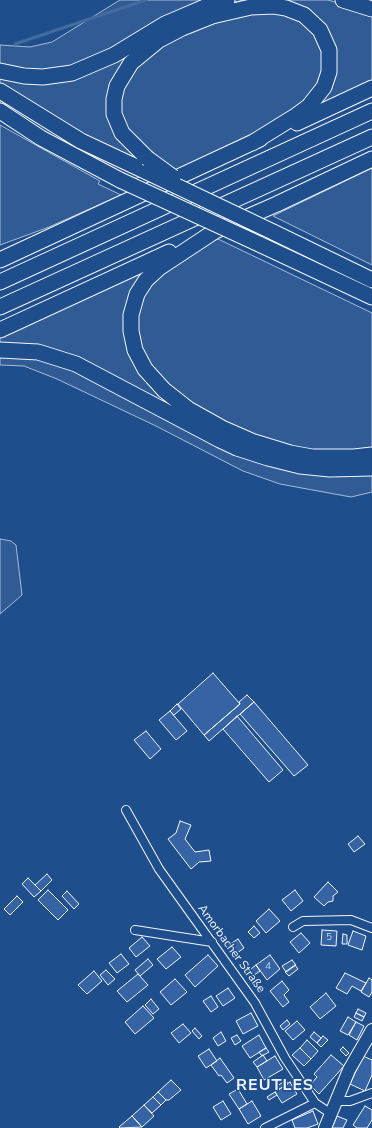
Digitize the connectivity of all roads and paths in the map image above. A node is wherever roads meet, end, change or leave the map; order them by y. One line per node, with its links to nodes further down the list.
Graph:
1 (227, 0): 4 (highway)
2 (343, 0): 3 (highway)
3 (372, 9)
4 (0, 71)
5 (372, 88): 12 (highway)
6 (0, 91): 14 (highway)
7 (0, 111): 11 (highway)
8 (372, 111): 20 (highway)
9 (0, 120): 11 (highway)
10 (372, 137): 24 (highway)
11 (41, 138): 21 (highway, bridge)
12 (252, 143): 14 (highway); 15 (highway)
13 (372, 159): 16 (highway)
14 (147, 165): 19 (highway, bridge)
15 (63, 231): 17 (highway); 18 (highway)
16 (215, 231): 25 (highway); 27 (highway)
17 (0, 248)
18 (0, 260)
19 (372, 280)
20 (0, 282)
21 (352, 288): 22 (highway); 23 (highway)
22 (372, 297)
23 (372, 303)
24 (0, 307)
25 (0, 330)
26 (0, 350): 28 (highway)
27 (372, 455)
28 (372, 468)
29 (126, 810): 33 (street, Amorbacher Straße)
30 (293, 927): 31 (street)
31 (372, 928)
32 (135, 930): 33 (street)
33 (212, 942): 36 (street, Amorbacher Straße)
34 (372, 1030): 37 (street)
35 (372, 1094): 37 (street)
36 (315, 1103): 37 (street); 38 (street)
37 (333, 1107): 39 (street)
38 (265, 1128)
39 (325, 1128)

